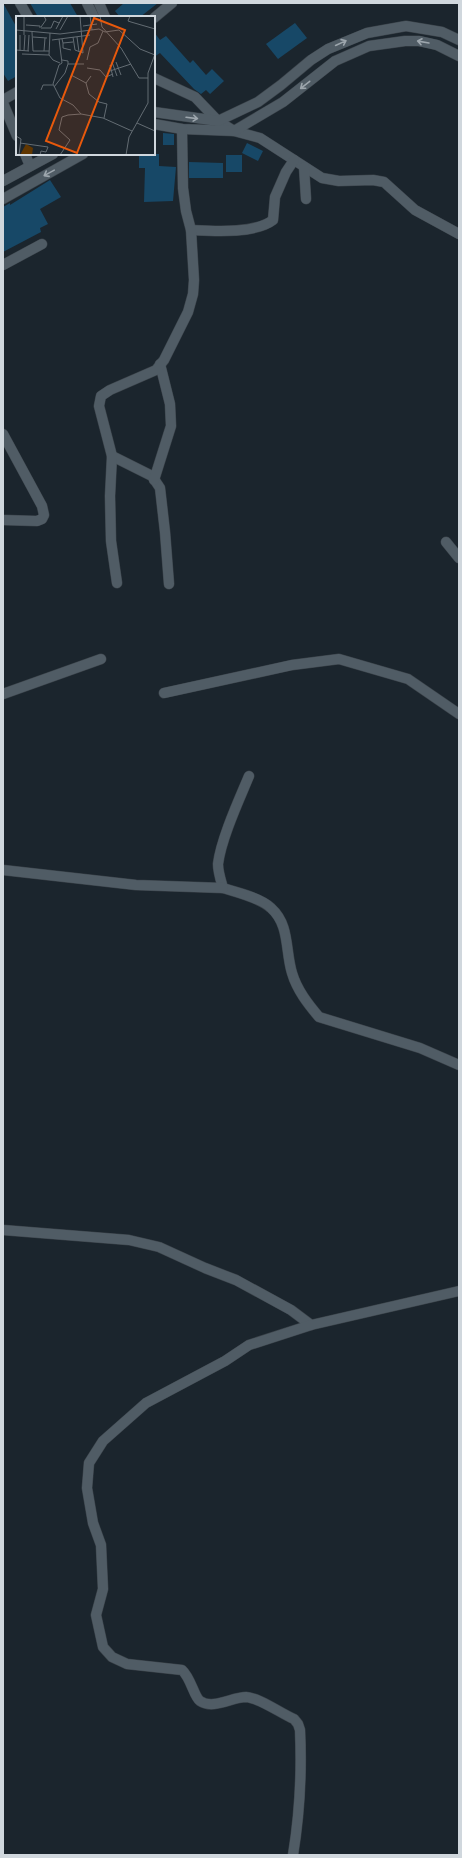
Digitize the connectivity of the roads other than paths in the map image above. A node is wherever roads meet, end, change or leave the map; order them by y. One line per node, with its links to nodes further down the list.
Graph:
1 (20, 3): 5 (street)
2 (87, 3): 6 (street)
3 (99, 3): 7 (street)
4 (172, 3): 8 (street)
5 (27, 16)
6 (94, 16)
7 (105, 16)
8 (155, 17)
9 (459, 40): 15 (street, one-way to 9)
10 (459, 56): 18 (street, one-way to 18)
11 (155, 78): 15 (street)
12 (16, 93): 13 (street)
13 (3, 101): 19 (street)
14 (155, 112): 15 (street, one-way to 15)
15 (218, 121): 18 (street)
16 (155, 124): 17 (street)
17 (182, 129): 18 (street); 29 (street)
18 (234, 131): 23 (street)
19 (16, 134)
20 (25, 155): 24 (street)
21 (51, 155): 24 (street)
22 (81, 155): 27 (street, one-way to 27)
23 (294, 160): 25 (street); 29 (street)
24 (30, 166): 26 (street)
25 (304, 166): 28 (street); 30 (street)
26 (3, 181)
27 (3, 199)
28 (306, 199)
29 (191, 230): 33 (street)
30 (459, 234)
31 (42, 244): 32 (street)
32 (3, 265)
33 (160, 364): 35 (street); 36 (street)
34 (3, 434): 37 (street)
35 (112, 456): 36 (street); 40 (street)
36 (154, 480): 41 (street)
37 (3, 520)
38 (446, 542): 39 (street)
39 (459, 558)
40 (117, 584)
41 (169, 584)
42 (101, 659): 44 (street)
43 (164, 693): 45 (street)
44 (3, 694)
45 (459, 714)
46 (249, 776): 48 (street)
47 (3, 870): 48 (street)
48 (223, 888): 49 (street)
49 (459, 1065)
50 (3, 1230): 52 (street)
51 (459, 1291): 52 (street)
52 (311, 1325): 53 (street)
53 (293, 1855)

